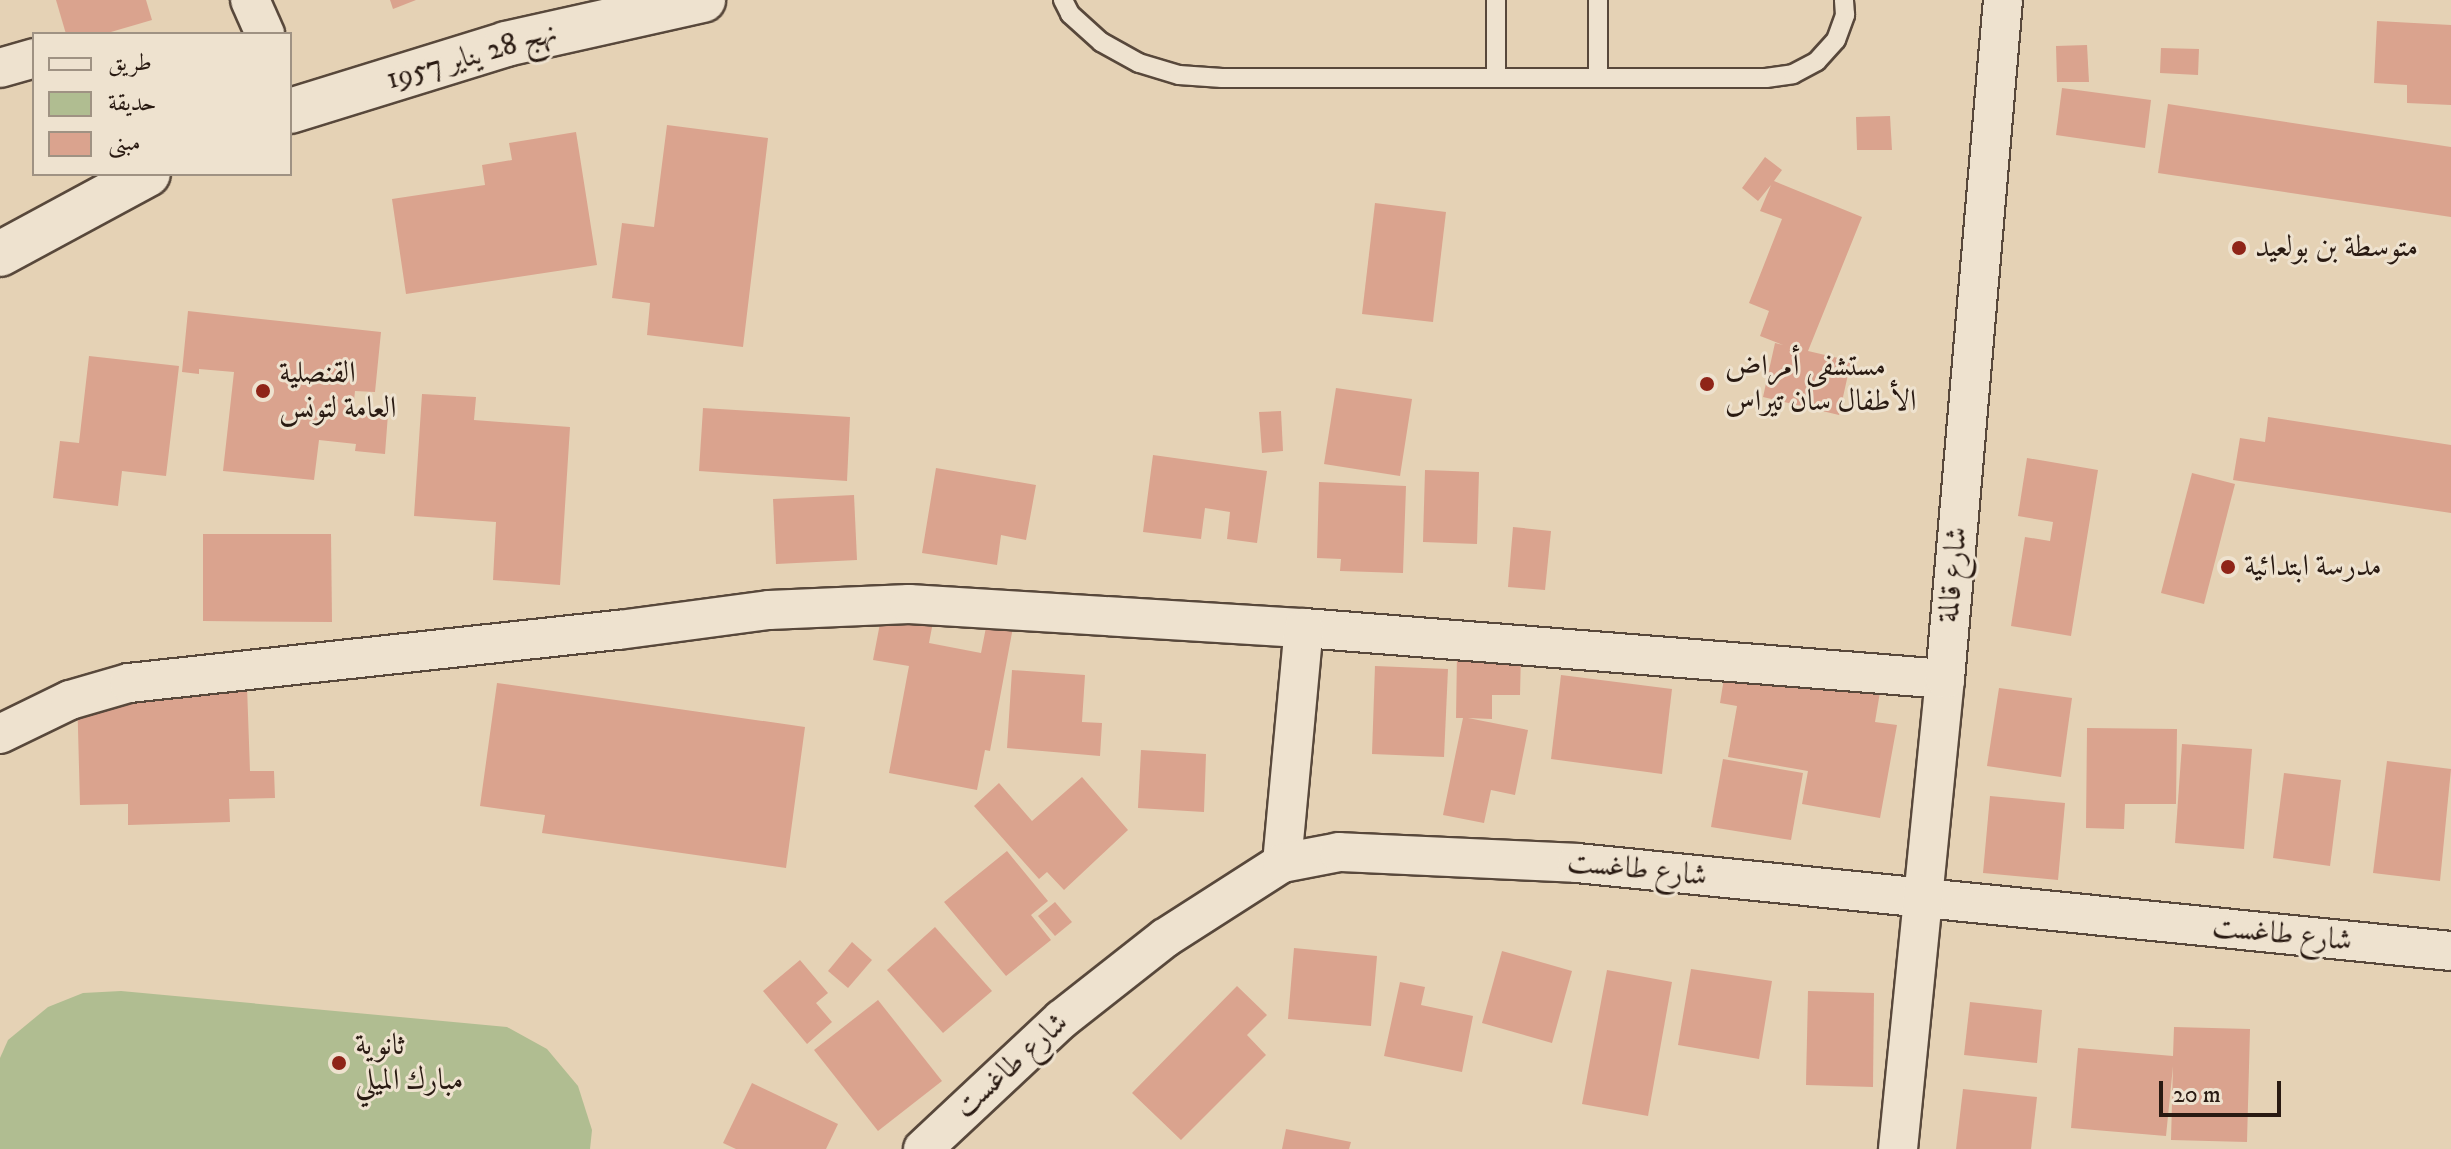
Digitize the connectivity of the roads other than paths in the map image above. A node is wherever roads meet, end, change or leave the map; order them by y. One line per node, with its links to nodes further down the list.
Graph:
1 (250, 0): 8 (street)
2 (703, 0): 13 (street, نهج 28 يناير 1957)
3 (1063, 0): 11 (lane)
4 (1496, 0): 11 (lane)
5 (1598, 0): 12 (lane)
6 (1844, 0): 12 (lane)
7 (2003, 0): 17 (street, شارع قالمة)
8 (264, 32)
9 (32, 59): 10 (street)
10 (0, 68)
11 (1496, 78): 12 (lane)
12 (1598, 78)
13 (293, 103)
14 (144, 176): 15 (street)
15 (0, 254)
16 (1304, 628): 17 (street); 18 (street); 19 (street)
17 (1945, 679): 20 (street, شارع قالمة)
18 (0, 734)
19 (1282, 863): 20 (street, شارع طاغست); 22 (street, شارع طاغست)
20 (1923, 900): 21 (street, شارع طاغست); 23 (street, شارع قالمة)
21 (2451, 951)
22 (923, 1149)
23 (1898, 1149)

